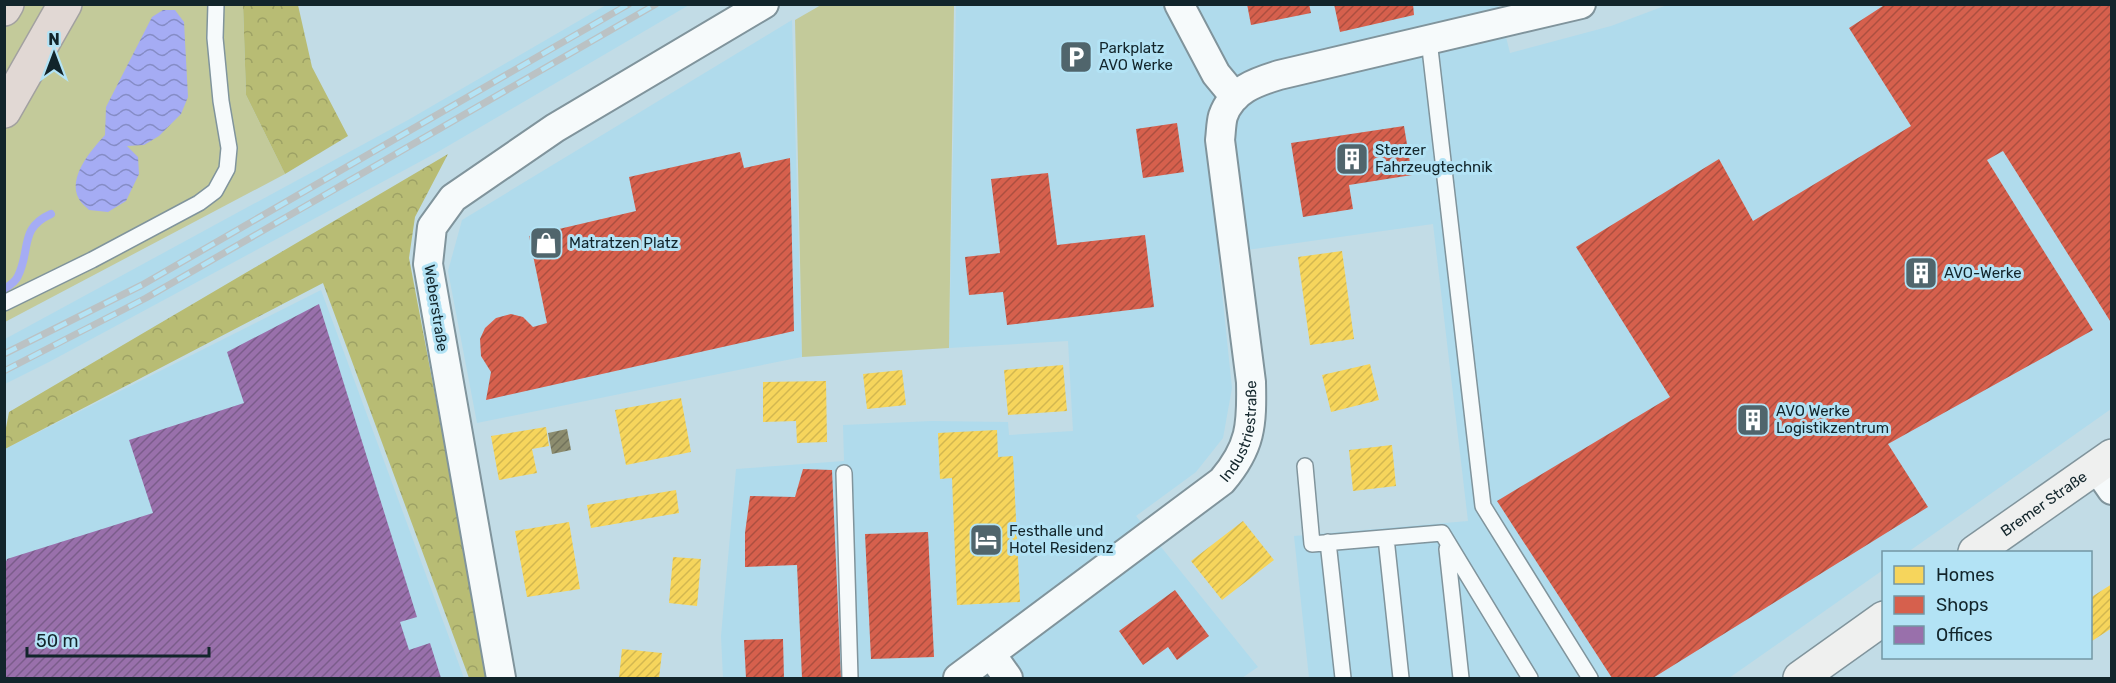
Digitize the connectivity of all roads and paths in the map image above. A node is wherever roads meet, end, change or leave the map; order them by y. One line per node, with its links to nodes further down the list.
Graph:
1 (7, 4): 7 (highway)
2 (65, 4): 10 (highway)
3 (216, 4): 11 (lane)
4 (764, 4): 21 (street, Weberstraße)
5 (1179, 4): 9 (street)
6 (1581, 4): 8 (street)
7 (4, 9)
8 (1430, 40): 9 (street); 29 (lane)
9 (1235, 97): 20 (street, Industriestraße)
10 (4, 111)
11 (4, 303)
12 (1305, 466): 16 (lane)
13 (2106, 471): 18 (street, Bremer Straße)
14 (844, 473): 22 (lane)
15 (1386, 538): 16 (lane); 17 (lane); 26 (lane)
16 (1328, 542): 25 (lane)
17 (1446, 543): 27 (lane); 28 (lane)
18 (1977, 551)
19 (1882, 619): 30 (street)
20 (991, 654): 23 (street, Industriestraße); 24 (street)
21 (501, 678)
22 (850, 678)
23 (958, 678)
24 (1008, 678)
25 (1343, 678)
26 (1401, 678)
27 (1461, 678)
28 (1530, 678)
29 (1590, 678)
30 (1800, 678)

